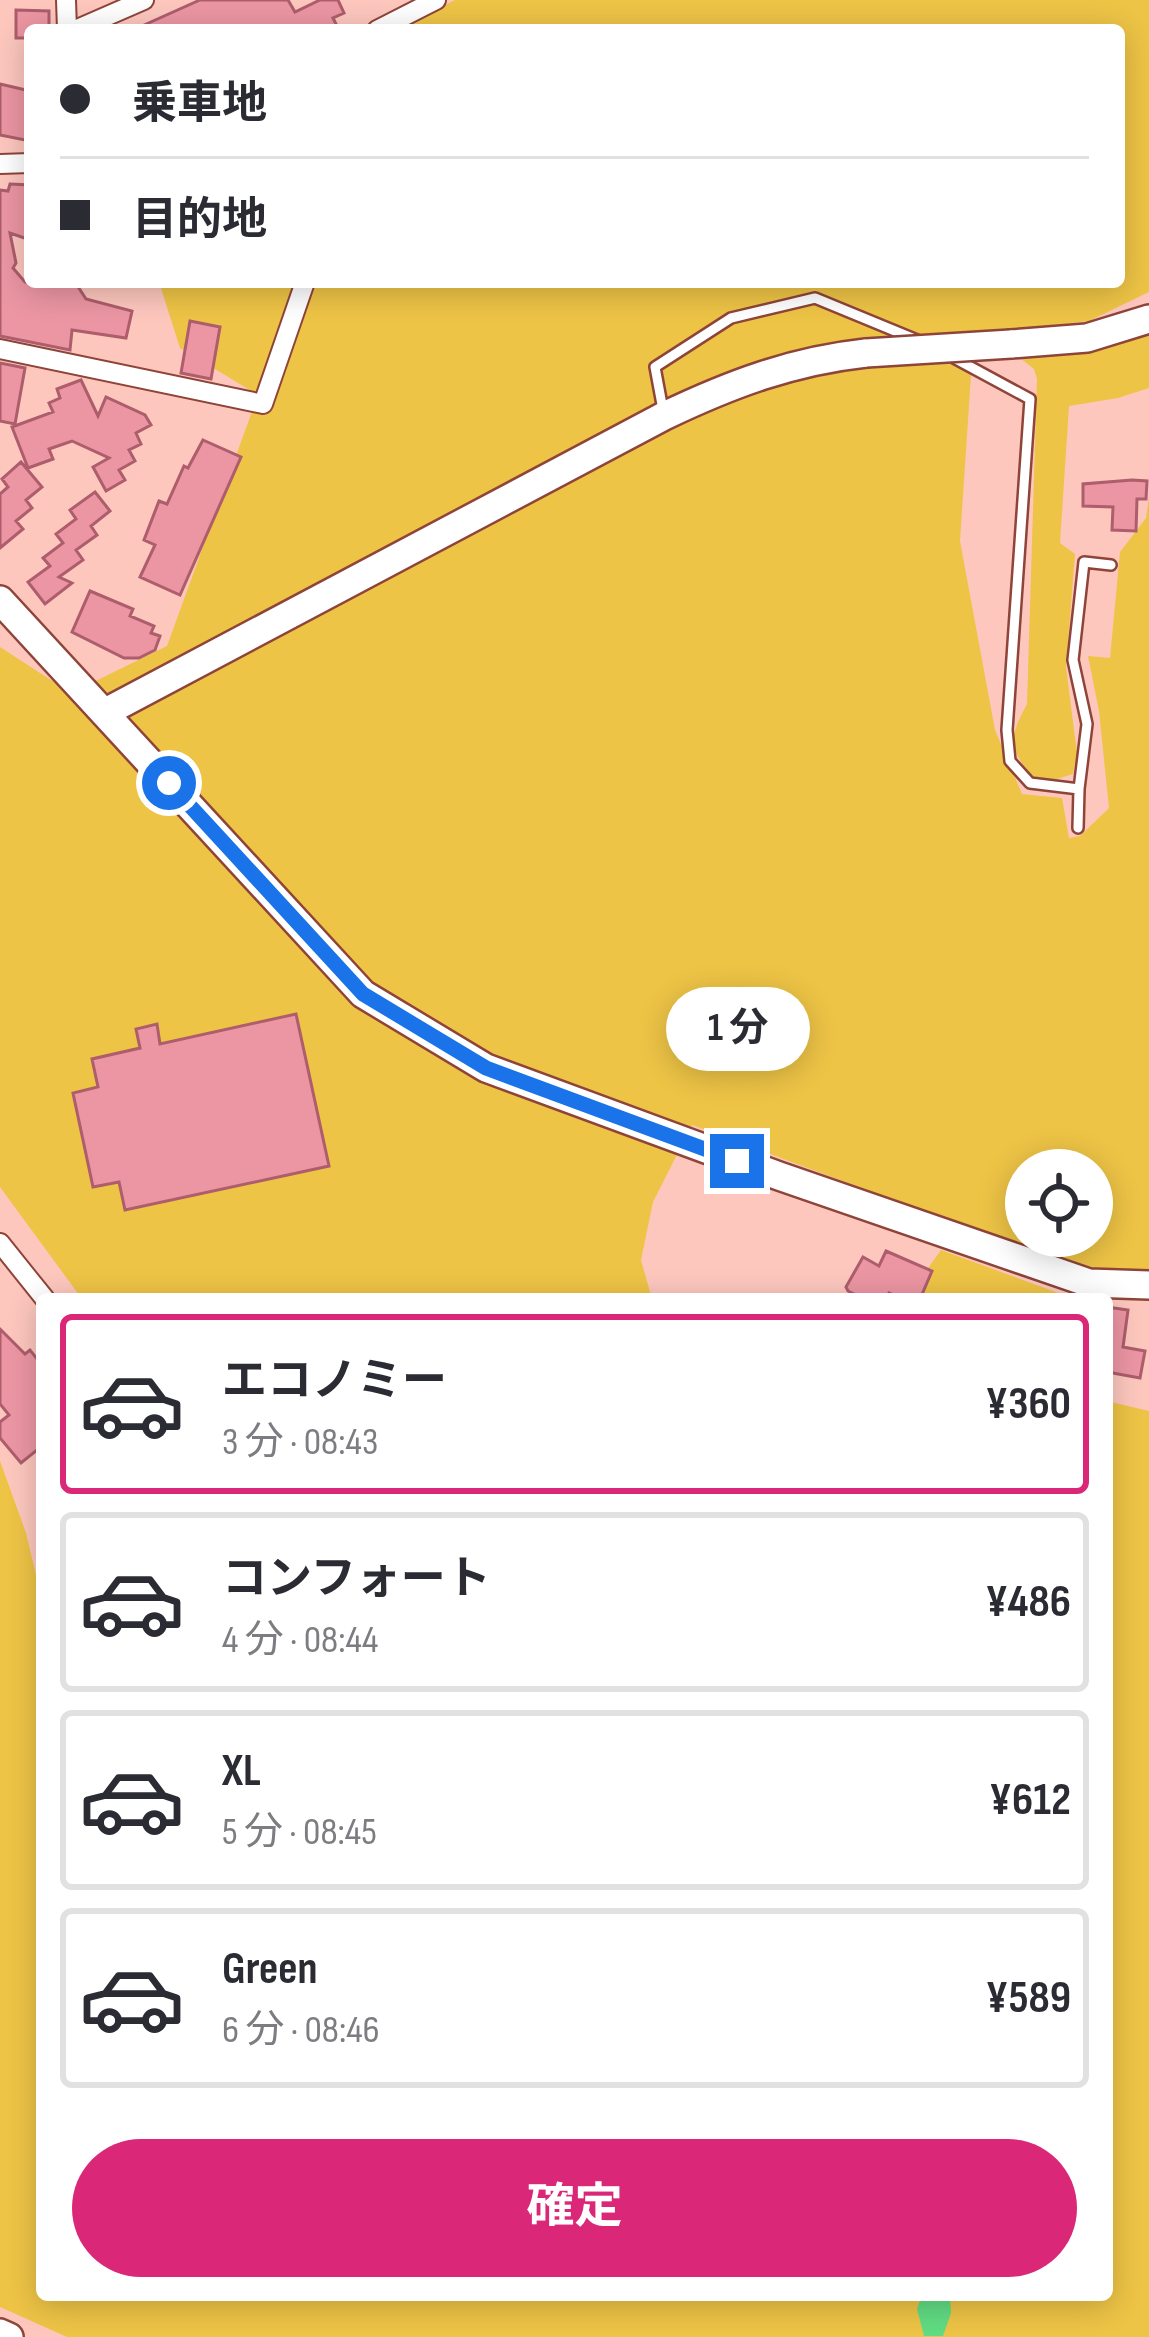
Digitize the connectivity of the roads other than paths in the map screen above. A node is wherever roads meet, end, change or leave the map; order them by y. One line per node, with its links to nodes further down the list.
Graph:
1 (144, 0): 3 (street)
2 (436, 0): 4 (street)
3 (86, 24)
4 (388, 24)
5 (303, 288): 7 (street)
6 (1149, 319): 8 (street, bridge)
7 (0, 349)
8 (664, 416): 11 (street); 12 (lane)
9 (1111, 565): 12 (lane)
10 (0, 600): 11 (street)
11 (104, 713): 15 (street)
12 (1079, 789): 13 (lane)
13 (1078, 828)
14 (0, 1243): 16 (street)
15 (1149, 1285)
16 (40, 1293)
17 (0, 2333): 18 (street)
18 (9, 2337)

